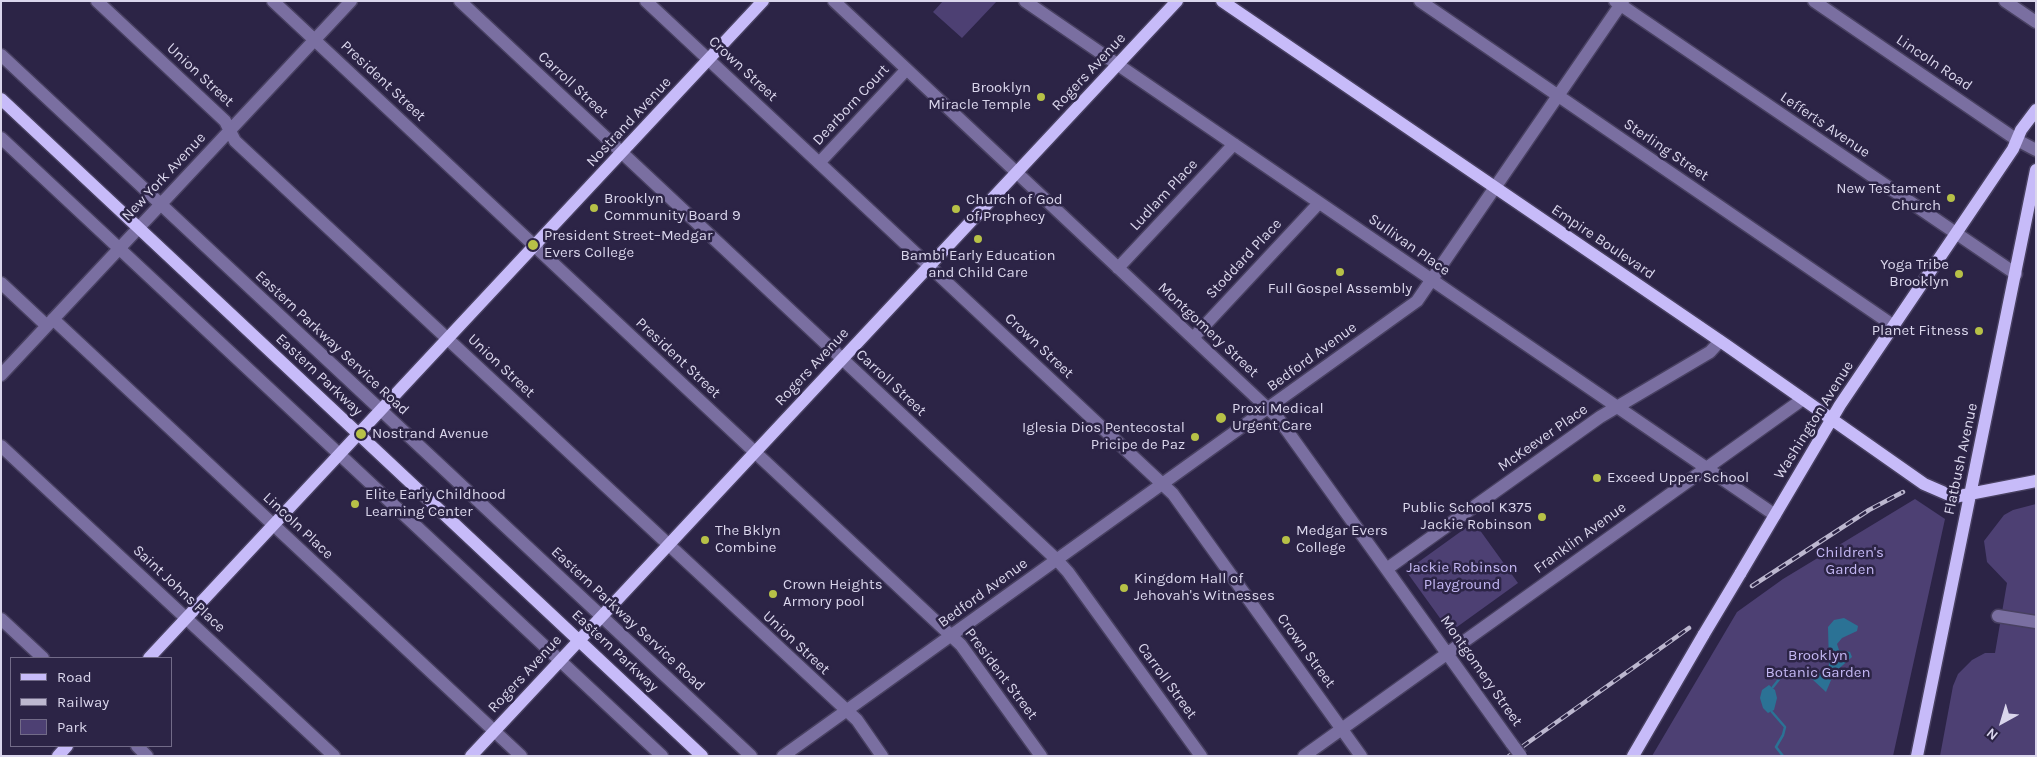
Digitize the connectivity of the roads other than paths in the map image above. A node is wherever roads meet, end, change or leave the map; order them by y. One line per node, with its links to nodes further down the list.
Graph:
1 (97, 1): 24 (street, Union Street)
2 (273, 1): 16 (street, President Street)
3 (351, 1): 16 (street, New York Avenue)
4 (460, 1): 29 (street, Carroll Street)
5 (646, 1): 18 (street, Crown Street)
6 (763, 1): 18 (main road, Nostrand Avenue)
7 (834, 1): 20 (street, Montgomery Street)
8 (1025, 1): 19 (street, Sullivan Place)
9 (1177, 1): 19 (main road, Rogers Avenue)
10 (1222, 1): 33 (main road, Empire Boulevard)
11 (1420, 1): 21 (street, Sterling Street)
12 (1814, 1): 26 (street, Lincoln Road)
13 (2005, 1): 15 (street)
14 (1620, 2): 21 (street, Bedford Avenue); 37 (street, Lefferts Avenue)
15 (2036, 22)
16 (315, 40): 24 (street, New York Avenue); 38 (street, President Street)
17 (1, 56): 35 (street, Eastern Parkway Service Road)
18 (709, 60): 29 (main road, Nostrand Avenue); 30 (street, Crown Street)
19 (1117, 65): 27 (street, Sullivan Place); 32 (main road, Rogers Avenue)
20 (906, 70): 30 (street, Dearborn Court); 32 (street, Montgomery Street)
21 (1558, 96): 33 (street, Bedford Avenue); 46 (street, Sterling Street)
22 (1, 99): 36 (main road, Eastern Parkway)
23 (2036, 110): 26 (main road, Washington Avenue)
24 (230, 131): 35 (street, New York Avenue); 48 (street, Union Street)
25 (1, 138): 39 (street)
26 (2017, 140): 28 (street, Lincoln Road); 37 (main road, Washington Avenue)
27 (1234, 144): 34 (street, Sullivan Place); 41 (street, Ludlam Place)
28 (2036, 150)
29 (622, 153): 38 (main road, Nostrand Avenue); 50 (street, Carroll Street)
30 (819, 163): 40 (street, Crown Street)
31 (2036, 170): 42 (main road, Flatbush Avenue)
32 (1016, 173): 40 (main road, Rogers Avenue); 41 (street, Montgomery Street)
33 (1495, 188): 43 (street, Bedford Avenue); 49 (main road, Empire Boulevard)
34 (1319, 203): 43 (street, Sullivan Place); 47 (street, Stoddard Place)
35 (161, 204): 36 (street, New York Avenue); 55 (street, Eastern Parkway Service Road)
36 (139, 228): 39 (street, New York Avenue); 57 (main road, Eastern Parkway)
37 (1956, 234): 42 (street, Lefferts Avenue); 46 (main road, Washington Avenue)
38 (535, 246): 48 (main road, Nostrand Avenue); 59 (street, President Street)
39 (119, 249): 45 (street, New York Avenue); 60 (street)
40 (929, 266): 50 (main road, Rogers Avenue); 63 (street, Crown Street)
41 (1118, 268): 47 (street, Montgomery Street)
42 (2016, 274): 64 (main road, Flatbush Avenue)
43 (1432, 281): 53 (street, Sullivan Place); 54 (street, Bedford Avenue)
44 (1, 283): 45 (street, Lincoln Place)
45 (50, 323): 51 (street, New York Avenue); 66 (street, Lincoln Place)
46 (1894, 326): 56 (main road, Washington Avenue)
47 (1192, 338): 54 (street, Montgomery Street)
48 (448, 339): 55 (main road, Nostrand Avenue); 67 (street, Union Street)
49 (1720, 341): 52 (main road, Empire Boulevard); 53 (street, McKeever Place)
50 (842, 359): 59 (main road, Rogers Avenue); 68 (street, Carroll Street)
51 (1, 375)
52 (1802, 399): 56 (main road, Empire Boulevard); 61 (street, Franklin Avenue)
53 (1617, 407): 61 (street, Sullivan Place); 69 (street, McKeever Place)
54 (1268, 408): 63 (street, Bedford Avenue); 69 (street, Montgomery Street)
55 (381, 410): 57 (main road, Nostrand Avenue); 70 (street, Eastern Parkway Service Road)
56 (1832, 420): 64 (main road, Empire Boulevard); 65 (main road, Washington Avenue)
57 (359, 434): 60 (main road, Nostrand Avenue); 76 (main road, Eastern Parkway)
58 (1, 446): 72 (street, Saint Johns Place)
59 (755, 452): 67 (main road, Rogers Avenue); 75 (street, President Street)
60 (339, 455): 66 (main road, Nostrand Avenue); 80 (street)
61 (1706, 467): 65 (street, Sullivan Place); 77 (street, Franklin Avenue)
62 (2036, 481): 64 (main road, Empire Boulevard)
63 (1163, 484): 68 (street, Bedford Avenue); 82 (street, Crown Street)
64 (1970, 495): 100 (main road, Flatbush Avenue)
65 (1776, 515): 99 (main road, Washington Avenue, bridge)
66 (274, 525): 72 (main road, Nostrand Avenue); 83 (street, Lincoln Place)
67 (668, 545): 70 (main road, Rogers Avenue); 81 (street, Union Street)
68 (1057, 560): 75 (street, Bedford Avenue); 95 (street, Carroll Street)
69 (1388, 568): 77 (street, Montgomery Street)
70 (601, 616): 76 (main road, Rogers Avenue); 91 (street, Eastern Parkway Service Road)
71 (1998, 616): 74 (street)
72 (187, 618): 79 (main road, Nostrand Avenue); 86 (street, Saint Johns Place)
73 (1, 619): 78 (street)
74 (2036, 622)
75 (951, 636): 81 (street, Bedford Avenue); 94 (street, President Street)
76 (579, 640): 80 (main road, Rogers Avenue); 90 (main road, Eastern Parkway)
77 (1448, 653): 82 (street, Franklin Avenue); 98 (street, Montgomery Street, bridge)
78 (42, 657)
79 (150, 657)
80 (560, 660): 83 (main road, Rogers Avenue); 89 (street)
81 (846, 711): 92 (street, Bedford Avenue); 93 (street, Union Street)
82 (1342, 729): 96 (street, Franklin Avenue); 97 (street, Crown Street)
83 (494, 731): 87 (main road, Rogers Avenue); 88 (street, Lincoln Place)
84 (138, 747): 85 (street)
85 (147, 756)
86 (334, 756)
87 (471, 756)
88 (521, 756)
89 (662, 756)
90 (702, 756)
91 (751, 756)
92 (783, 756)
93 (882, 756)
94 (1041, 756)
95 (1201, 756)
96 (1304, 756)
97 (1361, 756)
98 (1521, 756)
99 (1633, 756)
100 (1918, 756)

